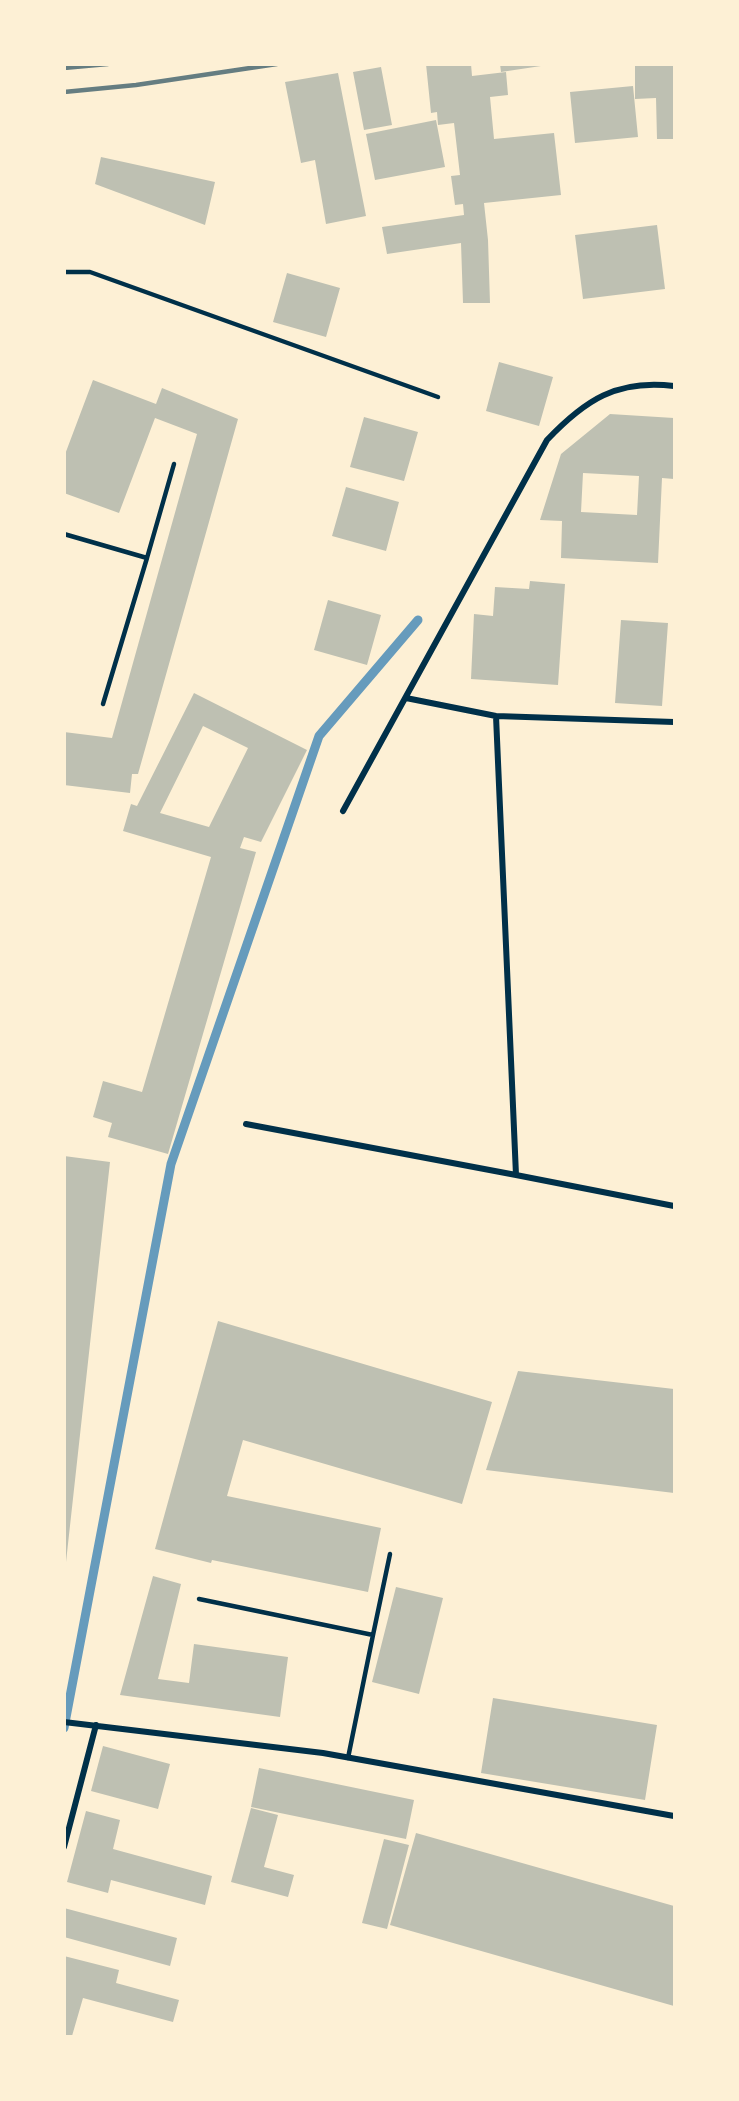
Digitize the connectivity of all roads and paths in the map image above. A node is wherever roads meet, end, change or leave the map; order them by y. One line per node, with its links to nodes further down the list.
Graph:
1 (64, 272): 3 (lane)
2 (675, 386): 7 (street)
3 (438, 397)
4 (174, 464): 6 (lane)
5 (64, 534): 6 (lane)
6 (147, 558): 8 (lane)
7 (406, 698): 9 (street); 11 (street)
8 (103, 704)
9 (496, 716): 10 (street); 13 (street)
10 (675, 722)
11 (343, 811)
12 (246, 1124): 13 (street)
13 (516, 1175): 14 (street)
14 (675, 1206)
15 (390, 1554): 17 (lane)
16 (199, 1599): 17 (lane)
17 (373, 1635): 20 (lane)
18 (64, 1722): 19 (street)
19 (96, 1725): 20 (street); 22 (street)
20 (348, 1758): 21 (street)
21 (675, 1816)
22 (64, 1847)

